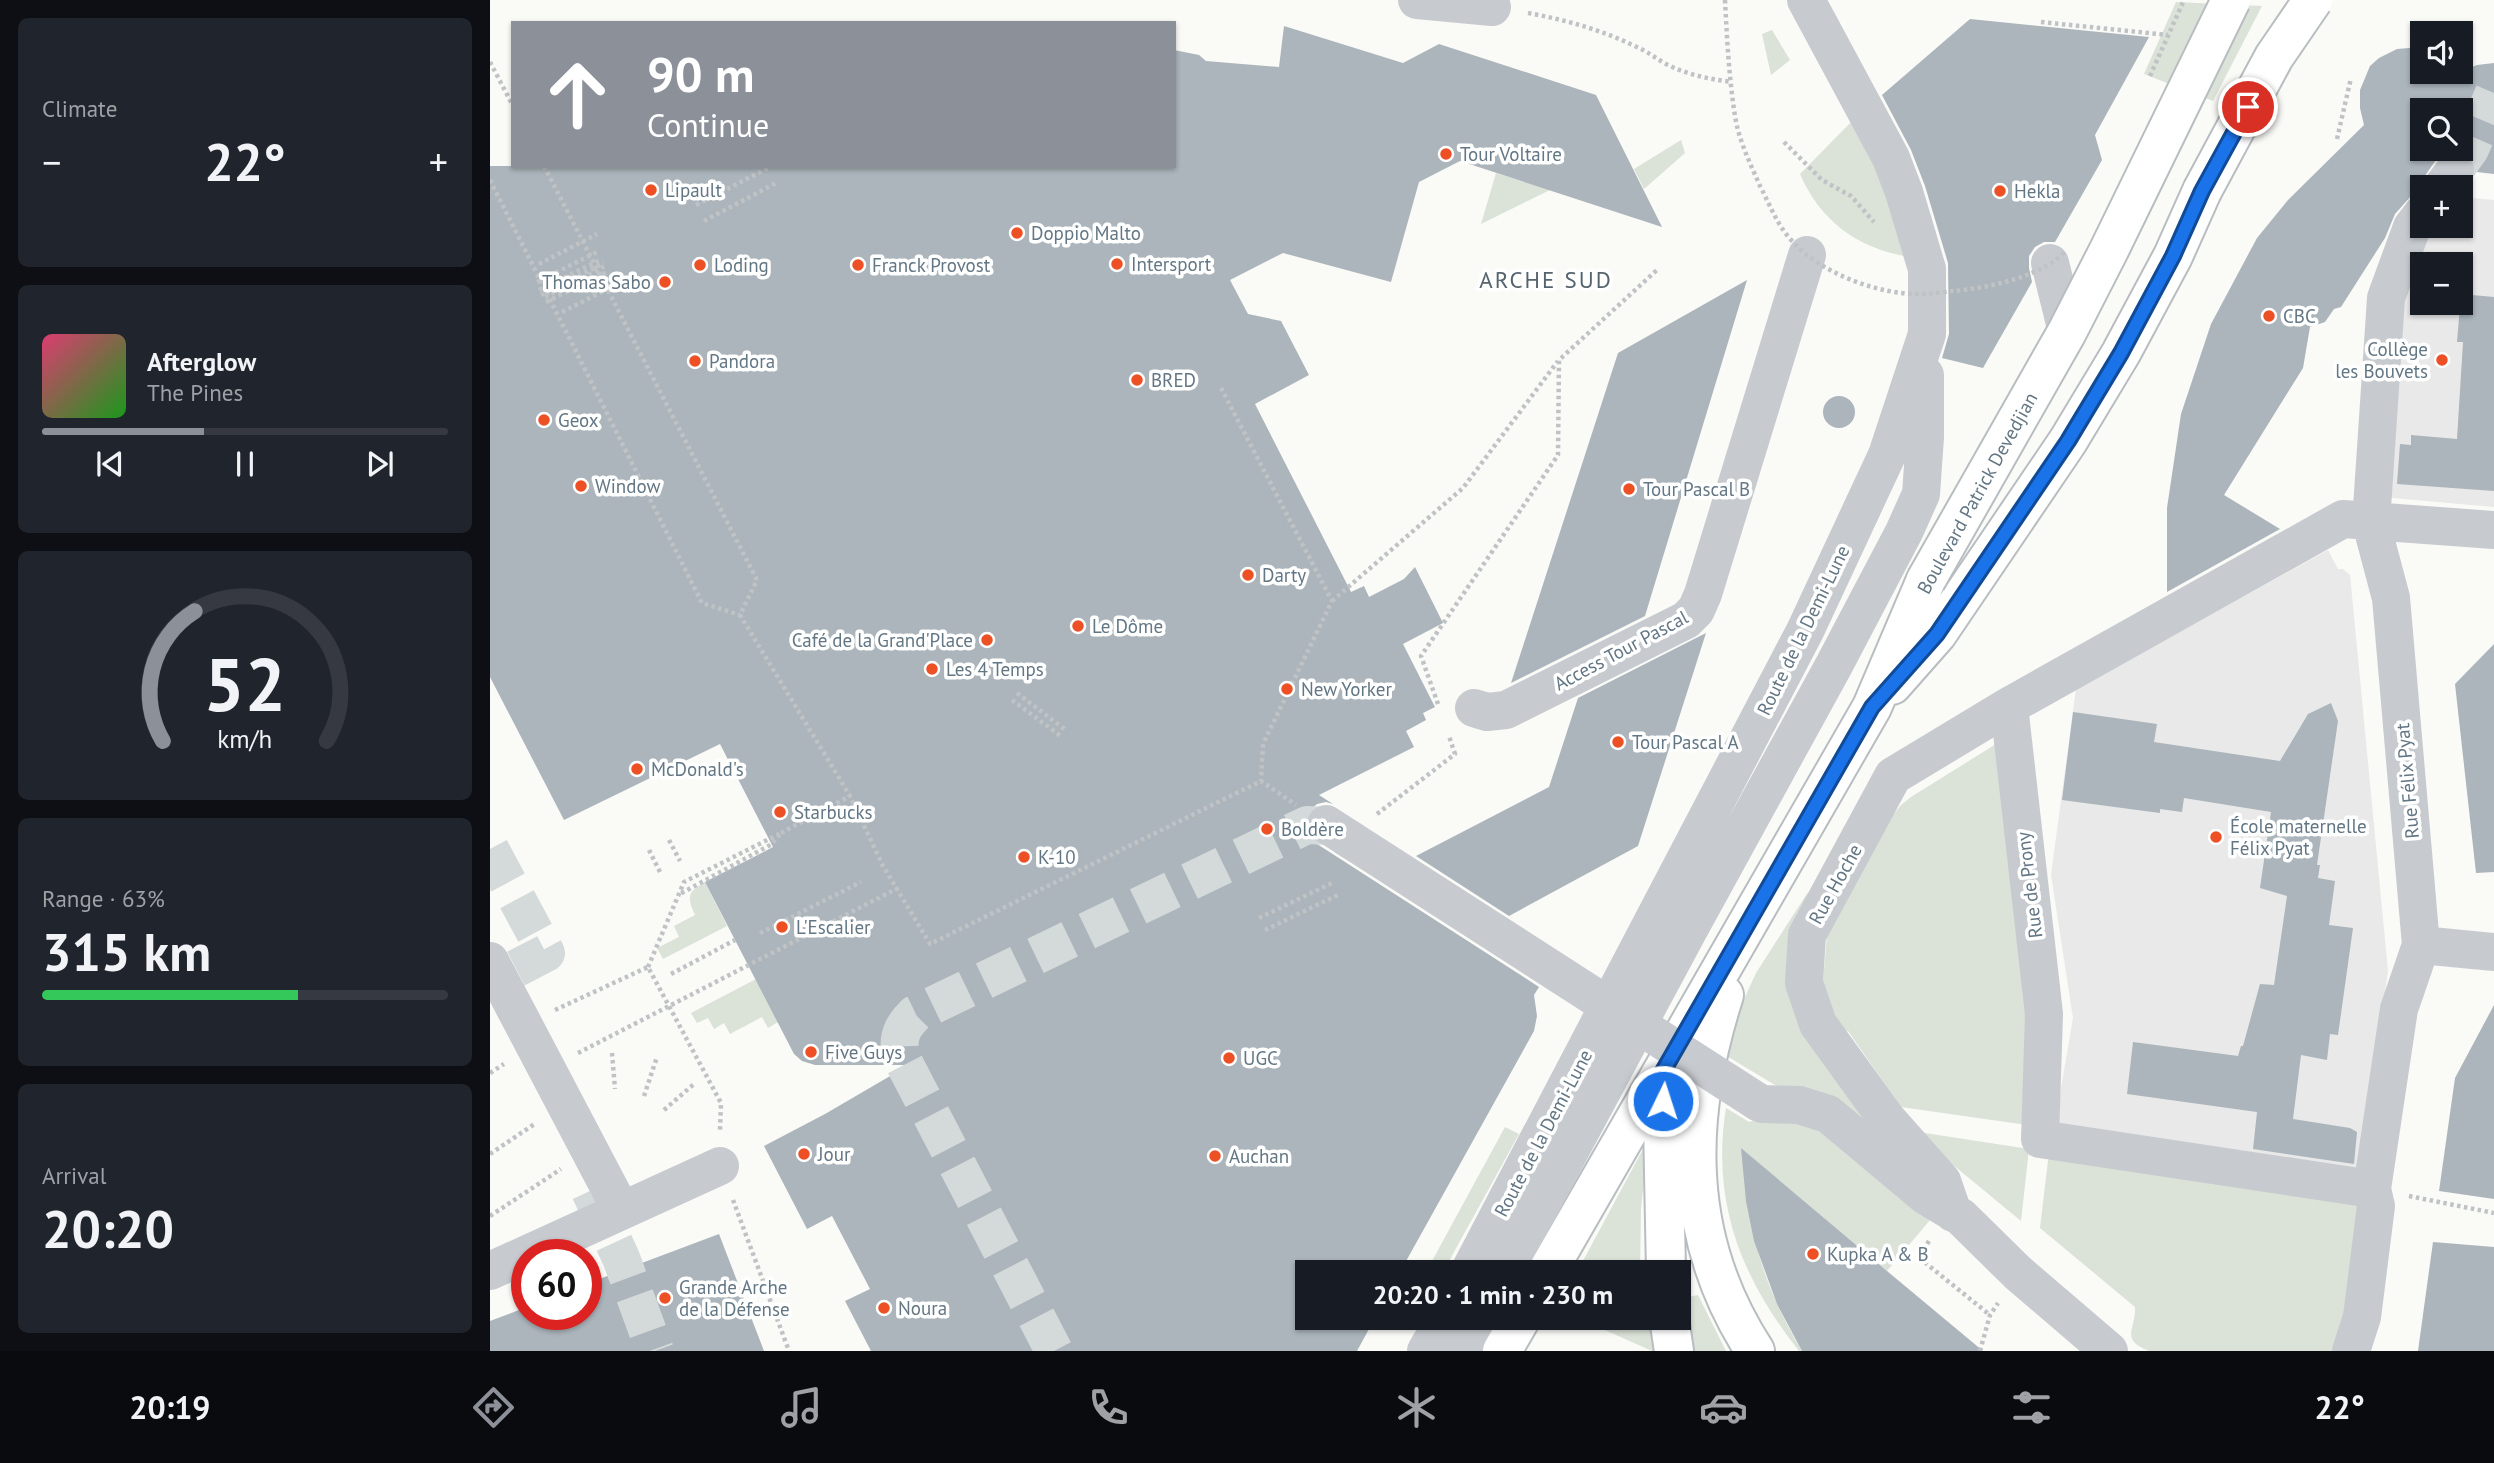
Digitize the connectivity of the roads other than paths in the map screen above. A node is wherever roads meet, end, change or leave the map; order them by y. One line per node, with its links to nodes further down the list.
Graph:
1 (1417, 0): 5 (street)
2 (1806, 0): 10 (street, Route de la Demi-Lune)
3 (2231, 0): 9 (main road, Boulevard Patrick Devedjian, bridge)
4 (2313, 0): 14 (main road, bridge)
5 (1492, 7)
6 (2410, 232): 11 (street, Rue Félix Pyat)
7 (2060, 254): 9 (street)
8 (1807, 255): 15 (street, Access Tour Pascal)
9 (2067, 332): 14 (main road, Boulevard Patrick Devedjian, bridge)
10 (1927, 334): 22 (street, Route de la Demi-Lune); 29 (street)
11 (2371, 523): 12 (street); 13 (street); 18 (street, Rue Félix Pyat)
12 (2494, 530)
13 (2009, 706): 25 (street, Rue de Prony); 27 (street, Rue Hoche)
14 (1872, 707): 17 (main road, Boulevard Patrick Devedjian)
15 (1453, 714)
16 (1326, 824): 27 (street, Rue Hoche, bridge)
17 (1748, 920): 23 (main road, Boulevard Patrick Devedjian); 37 (main road)
18 (2421, 945): 19 (street); 25 (street, Rue Félix Pyat)
19 (2494, 953)
20 (491, 965): 26 (street)
21 (1549, 970): 22 (street)
22 (1608, 1009): 28 (street, Route de la Demi-Lune)
23 (1662, 1073): 30 (main road, Boulevard Patrick Devedjian); 31 (main road)
24 (720, 1166): 26 (street)
25 (2372, 1189): 39 (street, Rue Félix Pyat)
26 (621, 1210): 32 (street)
27 (1954, 1213): 38 (street, Rue Hoche)
28 (1475, 1260)
29 (1511, 1260)
30 (1554, 1260)
31 (1666, 1260)
32 (490, 1270)
33 (1671, 1330): 36 (main road)
34 (1472, 1335): 35 (street)
35 (1426, 1351)
36 (1674, 1351)
37 (1755, 1351)
38 (2109, 1351)
39 (2351, 1351)

